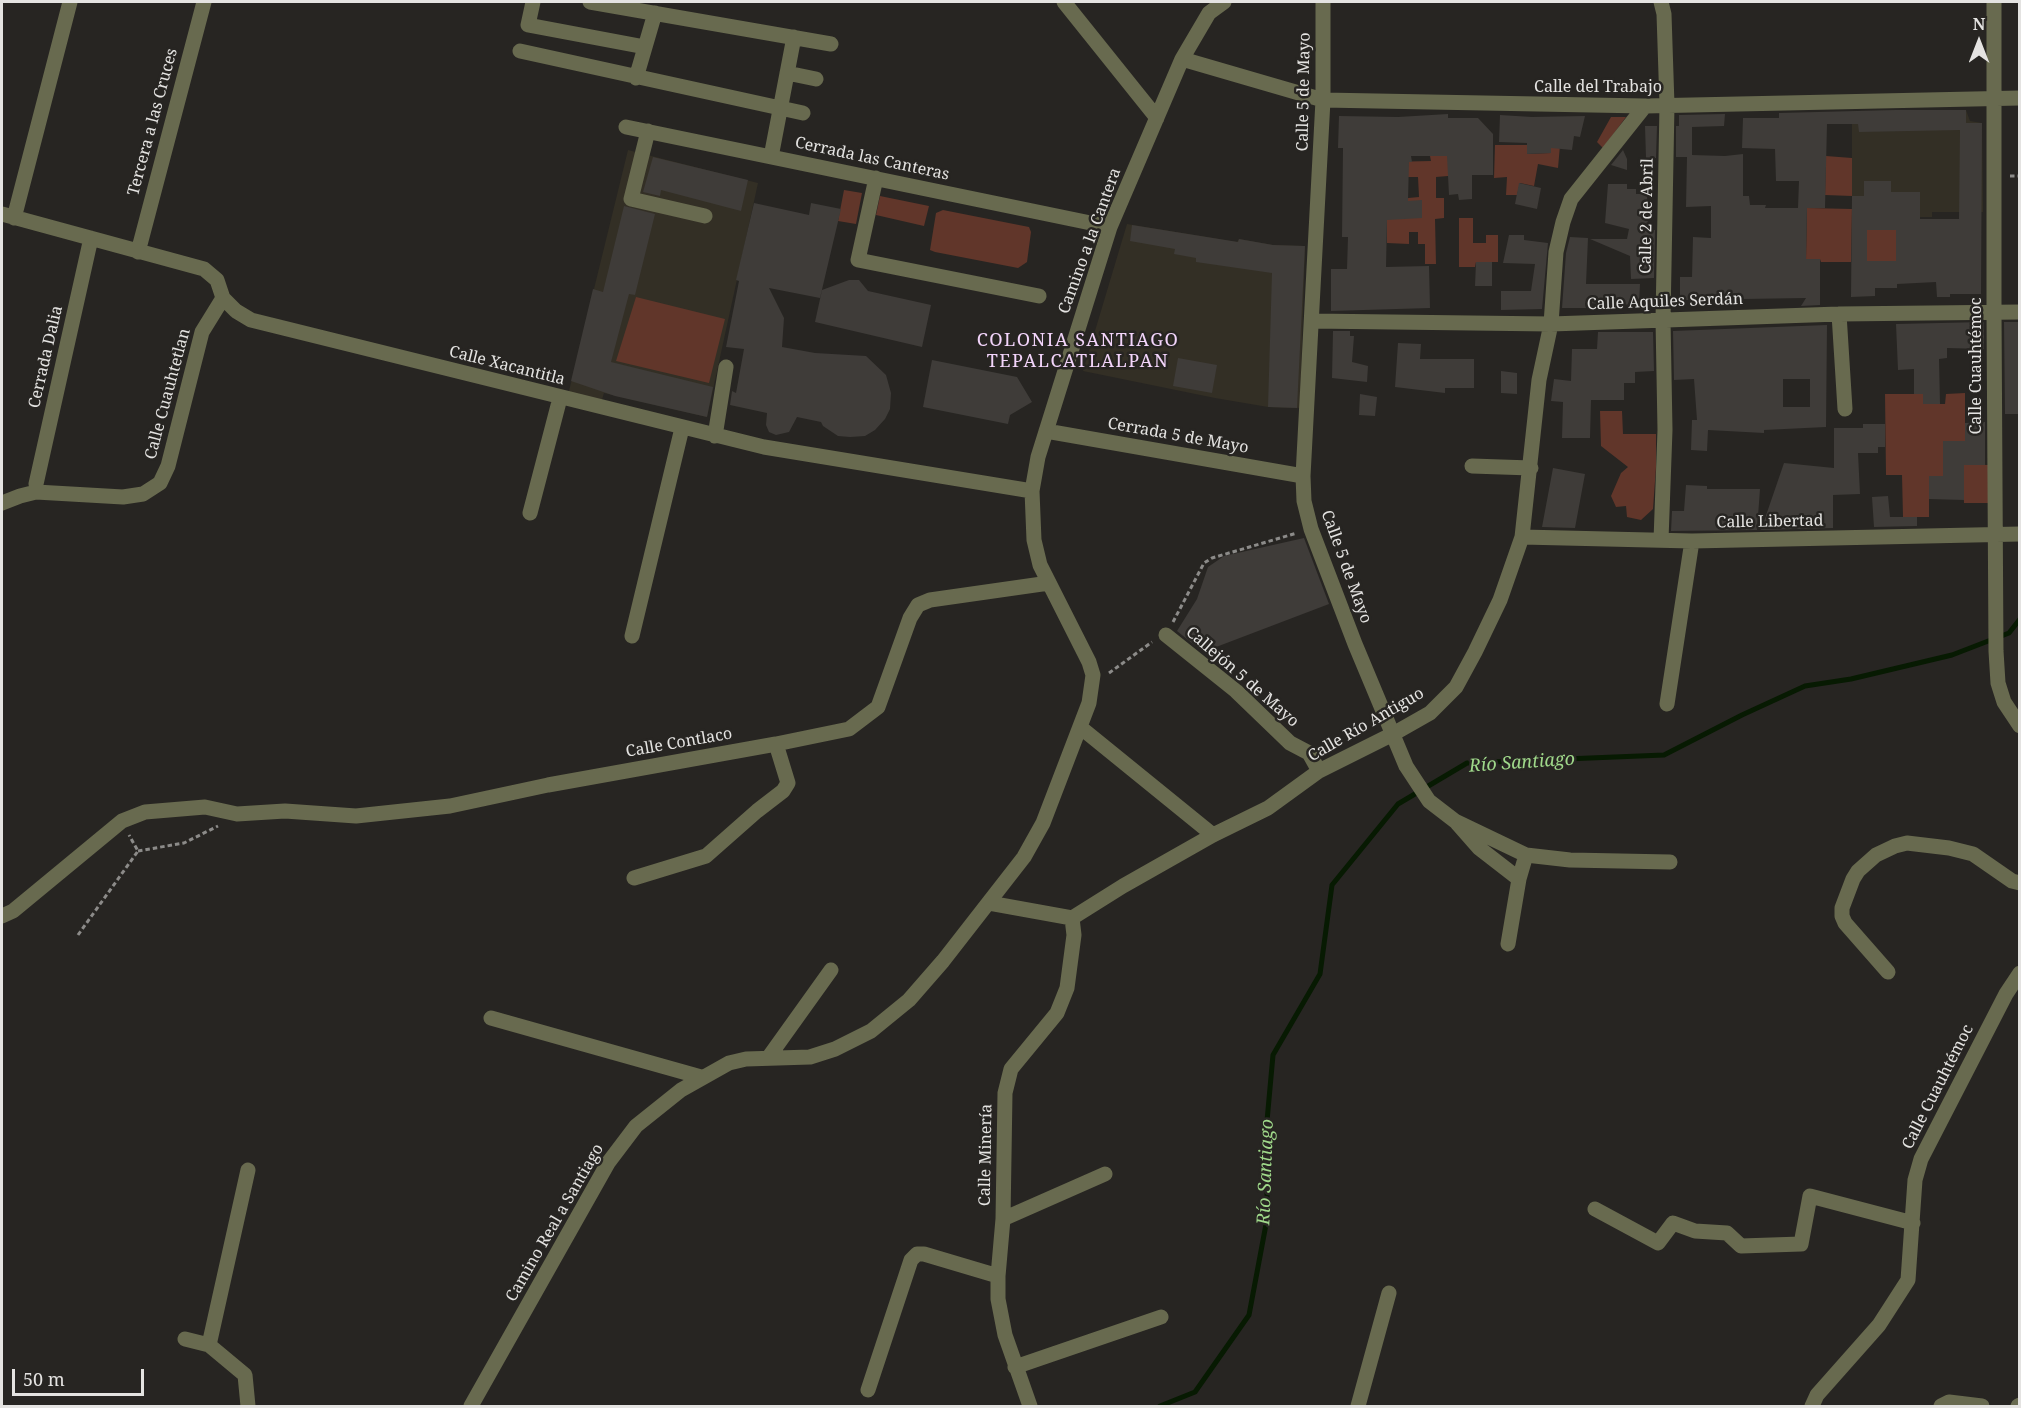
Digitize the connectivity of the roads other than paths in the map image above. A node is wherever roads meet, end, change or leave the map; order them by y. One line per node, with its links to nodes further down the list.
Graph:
1 (70, 2): 31 (street)
2 (204, 2): 35 (street, Tercera a las Cruces)
3 (533, 2): 13 (street)
4 (590, 2): 10 (street)
5 (1064, 2): 26 (street)
6 (1224, 2): 15 (street, Camino a la Cantera)
7 (1323, 2): 21 (street, Calle 5 de Mayo)
8 (1661, 2): 22 (street, Calle 2 de Abril)
9 (1995, 2): 20 (street, Calle Cuauhtémoc)
10 (655, 13): 11 (street); 13 (street)
11 (794, 37): 12 (street); 16 (street)
12 (831, 44)
13 (645, 47): 17 (street)
14 (520, 51): 17 (street)
15 (1182, 59): 21 (street, Calle del Trabajo); 26 (street, Camino a la Cantera)
16 (787, 74): 18 (street); 24 (street)
17 (636, 78): 24 (street)
18 (816, 79)
19 (2019, 98): 20 (street, Calle del Trabajo)
20 (1993, 99): 22 (street, Calle del Trabajo); 38 (street, Calle Cuauhtémoc)
21 (1323, 100): 23 (street, Calle del Trabajo); 42 (street, Calle 5 de Mayo)
22 (1667, 105): 23 (street, Calle del Trabajo); 41 (street, Calle 2 de Abril)
23 (1645, 106): 43 (street, Calle Río Antiguo)
24 (781, 108): 25 (street); 29 (street)
25 (802, 113)
26 (1157, 118): 33 (street, Camino a la Cantera)
27 (626, 127): 28 (street, Cerrada las Canteras)
28 (648, 131): 29 (street, Cerrada las Canteras); 32 (street)
29 (771, 157): 30 (street, Cerrada las Canteras)
30 (876, 178): 33 (street, Cerrada las Canteras); 36 (street)
31 (8, 216): 34 (street, Calle Xacantitla)
32 (705, 216)
33 (1110, 228): 48 (street, Camino a la Cantera)
34 (91, 238): 35 (street, Calle Xacantitla); 53 (street, Cerrada Dalia)
35 (138, 252): 37 (street, Calle Xacantitla)
36 (1039, 296)
37 (223, 298): 45 (street, Calle Xacantitla); 55 (street, Calle Cuauhtetlan)
38 (1994, 312): 39 (street, Calle Aquiles Serdán); 40 (street, Calle Aquiles Serdán); 58 (street, Calle Cuauhtémoc)
39 (2019, 312)
40 (1839, 314): 41 (street, Calle Aquiles Serdán); 46 (street)
41 (1663, 319): 43 (street, Calle Aquiles Serdán); 60 (street, Calle 2 de Abril)
42 (1312, 321): 43 (street, Calle Aquiles Serdán); 52 (street, Calle 5 de Mayo)
43 (1551, 324): 51 (street, Calle Río Antiguo)
44 (726, 367): 49 (street)
45 (560, 398): 47 (street, Calle Xacantitla); 56 (street)
46 (1845, 409)
47 (682, 428): 49 (street, Calle Xacantitla); 64 (street)
48 (1046, 431): 52 (street, Cerrada 5 de Mayo); 54 (street, Camino a la Cantera)
49 (715, 436): 54 (street, Calle Xacantitla)
50 (1472, 466): 51 (street)
51 (1531, 468): 59 (street, Calle Río Antiguo)
52 (1303, 476): 68 (street, Calle 5 de Mayo)
53 (36, 484)
54 (1032, 491): 62 (street, Camino a la Cantera)
55 (2, 503)
56 (530, 513)
57 (2019, 534): 58 (street, Calle Libertad)
58 (1994, 535): 61 (street, Calle Libertad); 66 (street, Calle Cuauhtémoc)
59 (1522, 537): 60 (street, Calle Libertad); 68 (street, Calle Río Antiguo)
60 (1660, 540): 61 (street, Calle Libertad)
61 (1692, 541): 65 (street)
62 (1049, 582): 67 (street, Camino a la Cantera); 69 (street, Calle Contlaco)
63 (1166, 635): 70 (street, Callejón 5 de Mayo)
64 (632, 636)
65 (1667, 704)
66 (2019, 726)
67 (1080, 727): 72 (street); 78 (street, Camino a la Cantera)
68 (1393, 734): 70 (street, Calle Río Antiguo); 71 (street, Calle 5 de Mayo)
69 (776, 744): 75 (street); 79 (street, Calle Contlaco)
70 (1319, 771): 72 (street, Calle Río Antiguo)
71 (1455, 821): 73 (street, Calle 5 de Mayo); 76 (street)
72 (1213, 835): 80 (street, Calle Río Antiguo)
73 (1526, 855): 74 (street, Calle 5 de Mayo); 76 (street)
74 (1670, 862)
75 (634, 878)
76 (1519, 879): 81 (street)
77 (2019, 883): 83 (street)
78 (989, 903): 80 (street); 86 (street, Camino Real a Santiago)
79 (2, 916)
80 (1072, 918): 91 (street, Calle Minería)
81 (1508, 944)
82 (831, 970): 86 (street)
83 (1888, 972)
84 (2019, 973): 92 (street, Calle Cuauhtémoc)
85 (491, 1018): 87 (street)
86 (768, 1058): 87 (street, Camino Real a Santiago)
87 (701, 1077): 101 (street, Camino Real a Santiago)
88 (248, 1170): 97 (street)
89 (1104, 1174): 91 (street)
90 (1595, 1209): 92 (street)
91 (1003, 1219): 93 (street, Calle Minería)
92 (1913, 1223): 104 (street, Calle Cuauhtémoc)
93 (998, 1276): 98 (street, Calle Minería); 99 (street)
94 (1389, 1293): 103 (street)
95 (1161, 1317): 98 (street)
96 (185, 1339): 97 (street)
97 (209, 1345): 100 (street)
98 (1015, 1367): 102 (street, Calle Minería)
99 (868, 1390)
100 (248, 1407)
101 (471, 1407)
102 (1030, 1407)
103 (1358, 1407)
104 (1812, 1407)
105 (1941, 1407): 106 (street)
106 (1982, 1407)

